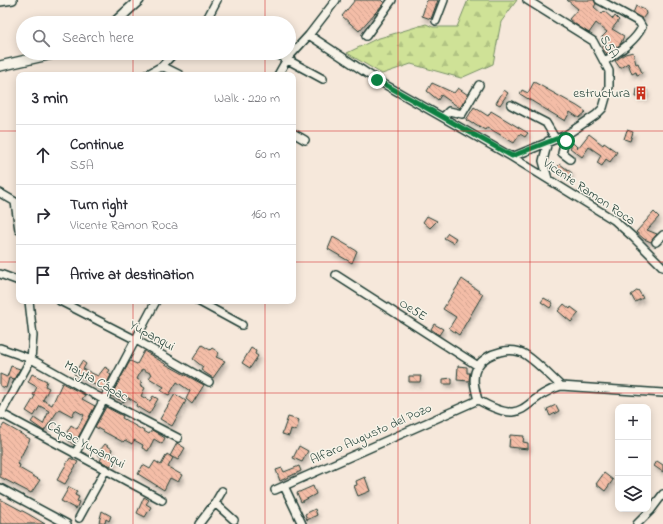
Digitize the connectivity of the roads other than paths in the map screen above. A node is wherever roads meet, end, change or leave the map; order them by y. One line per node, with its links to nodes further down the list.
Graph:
1 (13, 0): 9 (street)
2 (139, 0): 10 (main road)
3 (217, 0): 11 (street)
4 (336, 0): 13 (street)
5 (392, 0): 14 (street)
6 (444, 0): 12 (street)
7 (527, 0): 20 (street, S5A)
8 (599, 0): 20 (street)
9 (0, 2)
10 (122, 16)
11 (209, 16)
12 (436, 21)
13 (309, 35): 15 (street); 29 (street, Vicente Ramon Roca)
14 (366, 36)
15 (296, 49)
16 (26, 60): 21 (main road)
17 (168, 60): 22 (street)
18 (286, 60): 25 (street)
19 (289, 60): 26 (street)
20 (605, 61): 31 (street, S5A)
21 (0, 66)
22 (162, 66): 23 (street); 24 (street)
23 (151, 72)
24 (174, 72)
25 (280, 72)
26 (323, 79)
27 (479, 85): 29 (street)
28 (511, 105): 32 (street)
29 (443, 118): 35 (street, Vicente Ramon Roca)
30 (296, 135): 33 (street)
31 (566, 135): 32 (street, S5A); 36 (street)
32 (555, 138): 34 (street, S5A)
33 (305, 140)
34 (548, 141): 35 (street, S5A); 37 (street)
35 (512, 156): 37 (street, Vicente Ramon Roca)
36 (570, 160)
37 (548, 179): 42 (street, Vicente Ramon Roca)
38 (0, 193): 39 (street)
39 (16, 202)
40 (663, 235): 41 (street)
41 (656, 242)
42 (663, 267)
43 (0, 274): 45 (street)
44 (336, 275): 54 (street, Oe5E)
45 (16, 280)
46 (29, 304): 53 (street)
47 (66, 304): 51 (street, Yupanqui)
48 (154, 304): 51 (street)
49 (204, 304): 50 (street)
50 (242, 325)
51 (136, 340): 55 (street, Yupanqui); 58 (street)
52 (0, 348): 53 (street, Mayta Cápac)
53 (31, 358): 58 (street, Mayta Cápac); 60 (street)
54 (478, 366): 56 (street); 59 (street)
55 (209, 382)
56 (561, 386): 57 (street); 59 (street)
57 (663, 393)
58 (104, 400): 61 (street, Mayta Cápac); 62 (street)
59 (478, 400): 64 (street, Alfaro Augusto del Pozo)
60 (0, 414): 62 (street, Cápac Yupanqui)
61 (178, 438)
62 (75, 454): 63 (street, Cápac Yupanqui)
63 (106, 469): 69 (street, Cápac Yupanqui); 71 (street)
64 (284, 486): 66 (street, Alfaro Augusto del Pozo); 75 (street)
65 (0, 488): 73 (street)
66 (275, 490)
67 (222, 492): 70 (street)
68 (663, 494): 76 (street)
69 (162, 500)
70 (215, 503): 72 (street); 74 (street)
71 (79, 518)
72 (234, 520)
73 (66, 524)
74 (199, 524)
75 (302, 524)
76 (637, 524)

